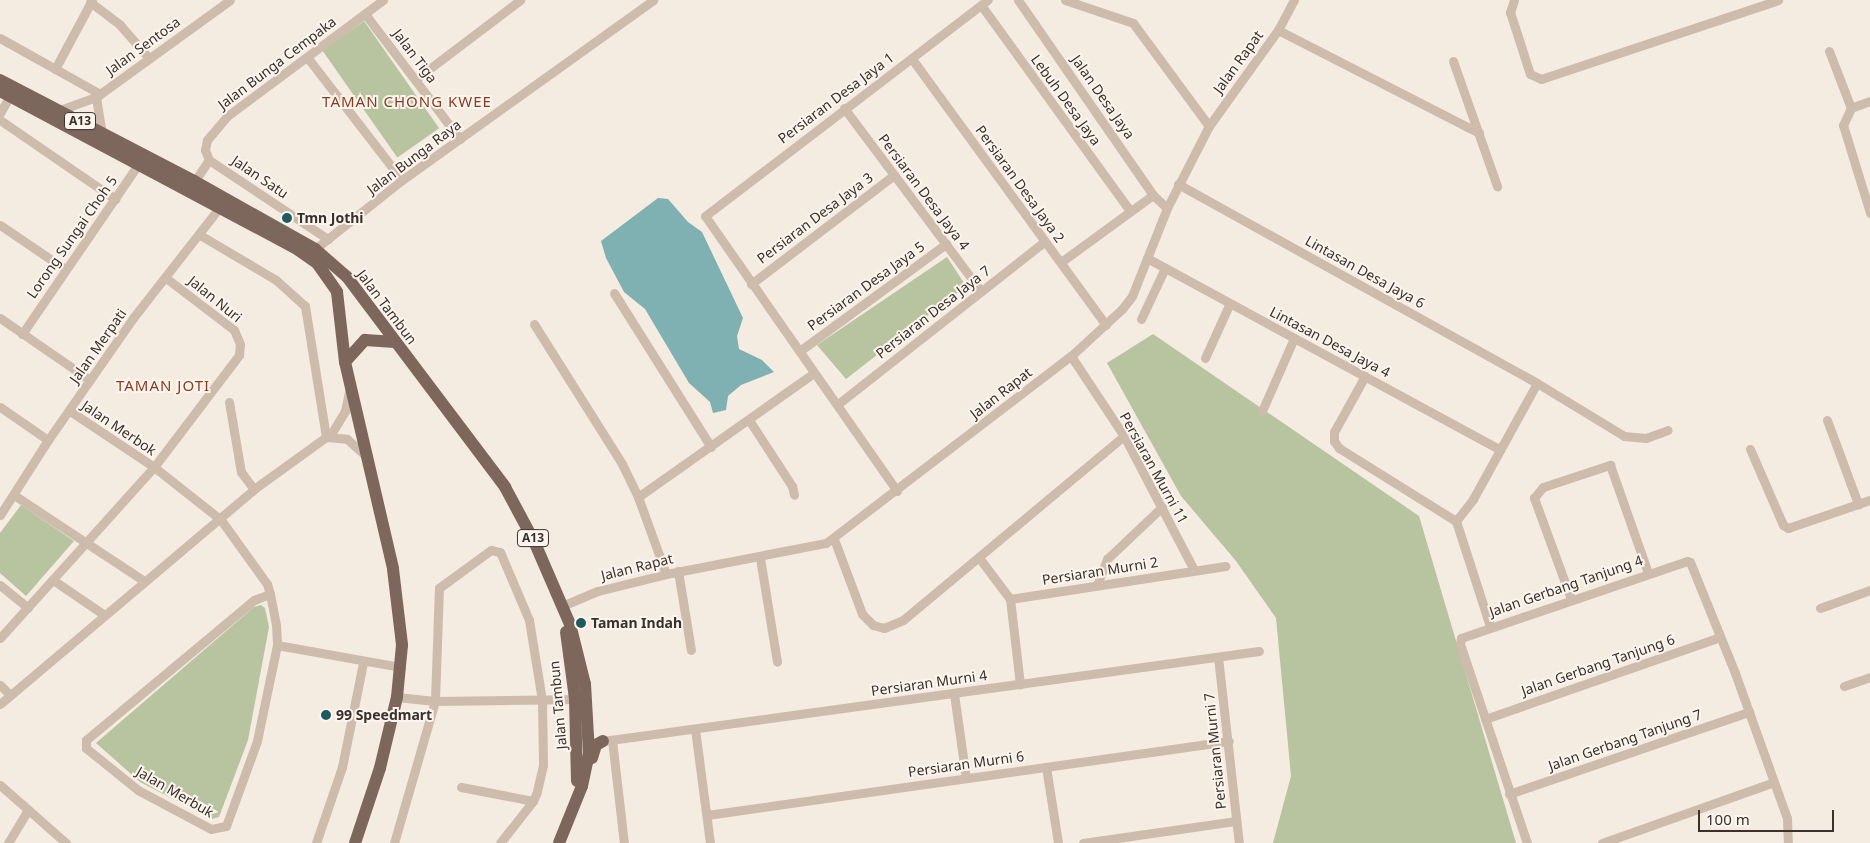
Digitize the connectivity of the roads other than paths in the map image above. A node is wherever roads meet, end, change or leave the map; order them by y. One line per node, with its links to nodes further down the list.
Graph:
1 (230, 0): 16 (street, Jalan Sentosa)
2 (383, 0): 12 (street, Jalan Bunga Cempaka)
3 (520, 0): 21 (street)
4 (1018, 0): 43 (street, Jalan Desa Jaya)
5 (1065, 0): 31 (street)
6 (1294, 0): 13 (street, Jalan Rapat)
7 (1514, 0): 8 (street)
8 (1778, 0)
9 (91, 1): 16 (street); 20 (street)
10 (648, 1): 34 (street, Jalan Bunga Raya)
11 (984, 3): 18 (street, Persiaran Desa Jaya 1); 47 (street, Lebuh Desa Jaya)
12 (365, 14): 17 (street, Jalan Bunga Cempaka); 21 (street, Jalan Tiga)
13 (1278, 30): 31 (street, Jalan Rapat); 33 (street)
14 (0, 38): 20 (street)
15 (1829, 50): 27 (street)
16 (148, 57): 24 (street, Jalan Sentosa)
17 (308, 57): 36 (street, Jalan Bunga Cempaka); 38 (street)
18 (912, 59): 26 (street, Persiaran Desa Jaya 1); 52 (street, Persiaran Desa Jaya 2)
19 (1453, 60): 33 (street)
20 (55, 69): 24 (street)
21 (416, 79): 34 (street, Jalan Tiga)
22 (0, 80): 23 (main road, Jalan Tambun / A13)
23 (8, 92): 28 (main road, Jalan Tambun / A13); 29 (street); 35 (main road, Jalan Tambun / A13)
24 (98, 96): 28 (street, Jalan Sentosa); 32 (street)
25 (1870, 101): 27 (street)
26 (844, 108): 37 (street, Persiaran Desa Jaya 4); 60 (street, Persiaran Desa Jaya 1)
27 (1851, 108): 42 (street)
28 (60, 110): 32 (main road, Jalan Tambun / A13)
29 (0, 112)
30 (0, 120): 44 (street)
31 (1209, 126): 39 (street, Jalan Rapat)
32 (102, 133): 35 (main road, Jalan Tambun / A13)
33 (1479, 133): 41 (street)
34 (460, 139): 38 (street, Jalan Bunga Raya)
35 (142, 160): 40 (main road, Jalan Tambun / A13); 44 (street, Lorong Sungai Choh 5)
36 (208, 160): 40 (street); 51 (street, Jalan Satu)
37 (894, 175): 53 (street, Persiaran Desa Jaya 4); 60 (street, Persiaran Desa Jaya 3)
38 (402, 180): 51 (street, Jalan Bunga Raya)
39 (1178, 184): 46 (street, Jalan Rapat); 78 (street, Lintasan Desa Jaya 6)
40 (191, 186): 45 (main road, Jalan Tambun / A13)
41 (1497, 186)
42 (1866, 190): 48 (street)
43 (1153, 195): 46 (street, Jalan Desa Jaya); 47 (street)
44 (115, 199): 58 (street, Lorong Sungai Choh 5)
45 (222, 204): 50 (street, Jalan Merpati); 54 (main road, Jalan Tambun / A13); 74 (main road, Jalan Tambun / A13)
46 (1167, 208): 55 (street, Jalan Rapat)
47 (1130, 211): 56 (street)
48 (1870, 213)
49 (0, 225): 58 (street)
50 (200, 234): 59 (street, Jalan Merpati); 89 (street)
51 (328, 239): 54 (street, Jalan Bunga Raya)
52 (1045, 241): 56 (street, Persiaran Desa Jaya 2); 61 (street, Persiaran Desa Jaya 7)
53 (946, 244): 61 (street, Persiaran Desa Jaya 4); 71 (street, Persiaran Desa Jaya 5)
54 (315, 249): 70 (main road, Jalan Tambun / A13)
55 (1147, 258): 57 (street, Lintasan Desa Jaya 4); 67 (street, Jalan Rapat)
56 (1061, 262): 67 (street, Persiaran Desa Jaya 2)
57 (1165, 268): 63 (street, Lintasan Desa Jaya 4); 65 (street)
58 (65, 269): 68 (street, Lorong Sungai Choh 5)
59 (166, 278): 77 (street, Jalan Merpati); 95 (street, Jalan Nuri)
60 (751, 284): 71 (street)
61 (981, 291): 81 (street, Persiaran Desa Jaya 7)
62 (614, 293): 91 (street)
63 (1230, 303): 69 (street, Lintasan Desa Jaya 4); 73 (street)
64 (0, 318): 68 (street)
65 (1141, 319)
66 (534, 324): 100 (street)
67 (1106, 325): 72 (street, Jalan Rapat)
68 (22, 334): 77 (street)
69 (1294, 338): 76 (street, Lintasan Desa Jaya 4); 83 (street)
70 (395, 342): 74 (main road); 126 (main road, Jalan Tambun / A13)
71 (801, 350): 75 (street)
72 (1072, 356): 88 (street, Persiaran Murni 11); 97 (street, Jalan Rapat)
73 (1205, 358)
74 (345, 362): 79 (main road, A13)
75 (814, 373): 81 (street); 85 (street)
76 (1365, 376): 93 (street, Lintasan Desa Jaya 4); 106 (street)
77 (90, 380): 84 (street, Jalan Merpati)
78 (1538, 383): 87 (street, Lintasan Desa Jaya 6); 93 (street)
79 (351, 384): 89 (street); 94 (main road, A13)
80 (229, 402): 96 (street)
81 (838, 404): 97 (street)
82 (0, 407): 90 (street)
83 (1262, 410)
84 (70, 411): 90 (street, Jalan Merpati); 95 (street, Jalan Merbok)
85 (749, 420): 91 (street); 99 (street)
86 (1827, 420): 102 (street)
87 (1668, 430)
88 (1124, 436): 103 (street, Persiaran Murni 11); 110 (street)
89 (328, 437): 94 (street); 96 (street)
90 (48, 440): 98 (street, Jalan Merpati)
91 (711, 447): 100 (street)
92 (1750, 449): 102 (street)
93 (1500, 450): 106 (street)
94 (368, 458): 137 (main road, A13)
95 (154, 467): 105 (street, Jalan Merbok); 108 (street, Jalan Nuri)
96 (254, 489): 105 (street)
97 (897, 491): 107 (street, Jalan Rapat)
98 (14, 495): 104 (street, Jalan Merpati); 108 (street)
99 (794, 495)
100 (638, 497): 115 (street)
101 (1870, 500): 102 (street)
102 (1858, 504)
103 (1162, 507): 112 (street, Persiaran Murni 11); 119 (street)
104 (0, 515)
105 (221, 520): 117 (street); 121 (street, Jalan Merbok)
106 (1456, 521): 128 (street)
107 (834, 539): 109 (street, Jalan Rapat); 110 (street)
108 (88, 543): 116 (street, Jalan Nuri); 117 (street)
109 (760, 558): 113 (street, Jalan Rapat); 135 (street)
110 (980, 559): 122 (street)
111 (1225, 566): 112 (street, Persiaran Murni 2)
112 (1194, 570): 119 (street, Persiaran Murni 2)
113 (678, 571): 115 (street, Jalan Rapat); 132 (street)
114 (1648, 573): 123 (street, Jalan Gerbang Tanjung 4); 123 (street); 129 (street, Jalan Gerbang Tanjung 4)
115 (666, 574): 126 (street, Jalan Rapat)
116 (53, 580): 124 (street, Jalan Nuri); 127 (street)
117 (144, 581): 127 (street)
118 (0, 584): 124 (street)
119 (1097, 585): 122 (street, Persiaran Murni 2)
120 (1870, 590): 125 (street)
121 (270, 594): 131 (street, Jalan Merbok); 131 (street, Jalan Merbuk)
122 (1010, 599): 139 (street)
123 (1571, 599): 128 (street, Jalan Gerbang Tanjung 4)
124 (28, 608): 130 (street, Jalan Nuri)
125 (1820, 608)
126 (563, 612): 147 (main road, Jalan Tambun / A13)
127 (103, 614): 143 (street)
128 (1490, 626): 150 (street, Jalan Gerbang Tanjung 4)
129 (1720, 637): 149 (street); 150 (street, Jalan Gerbang Tanjung 6)
130 (0, 638)
131 (277, 645): 136 (street)
132 (690, 650)
133 (1259, 651): 134 (street, Persiaran Murni 4)
134 (1218, 657): 139 (street, Persiaran Murni 4); 153 (street, Persiaran Murni 7)
135 (777, 662)
136 (363, 663): 137 (street); 167 (street)
137 (401, 667): 144 (main road, A13)
138 (1870, 677): 141 (street)
139 (1020, 684): 142 (street, Persiaran Murni 4)
140 (0, 685): 143 (street)
141 (1844, 686)
142 (954, 694): 151 (street, Persiaran Murni 4); 155 (street)
143 (10, 695): 148 (street)
144 (397, 697): 146 (street); 168 (main road, A13)
145 (542, 700): 146 (street); 146 (street); 147 (street); 161 (street)
146 (435, 702): 169 (street)
147 (583, 702): 152 (main road); 158 (main road, Jalan Tambun / A13)
148 (0, 704)
149 (1748, 712): 156 (street); 160 (street, Jalan Gerbang Tanjung 7)
150 (1485, 719): 160 (street)
151 (695, 729): 152 (street, Persiaran Murni 4); 163 (street)
152 (608, 740): 158 (main road); 172 (street)
153 (1229, 741): 154 (street, Persiaran Murni 6); 164 (street, Persiaran Murni 7)
154 (1046, 767): 155 (street, Persiaran Murni 6); 174 (street)
155 (966, 778): 163 (street, Persiaran Murni 6)
156 (1774, 782): 178 (street); 179 (street)
157 (0, 785): 162 (street)
158 (581, 786): 171 (main road, Jalan Tambun / A13)
159 (461, 787): 161 (street)
160 (1509, 794): 177 (street)
161 (533, 801): 170 (street)
162 (28, 810): 165 (street); 166 (street)
163 (707, 815): 173 (street)
164 (1236, 821): 175 (street); 176 (street, Persiaran Murni 7)
165 (8, 843)
166 (66, 843)
167 (316, 843)
168 (355, 843)
169 (394, 843)
170 (500, 843)
171 (559, 843)
172 (624, 843)
173 (710, 843)
174 (1058, 843)
175 (1083, 843)
176 (1239, 843)
177 (1527, 843)
178 (1602, 843)
179 (1788, 843)

